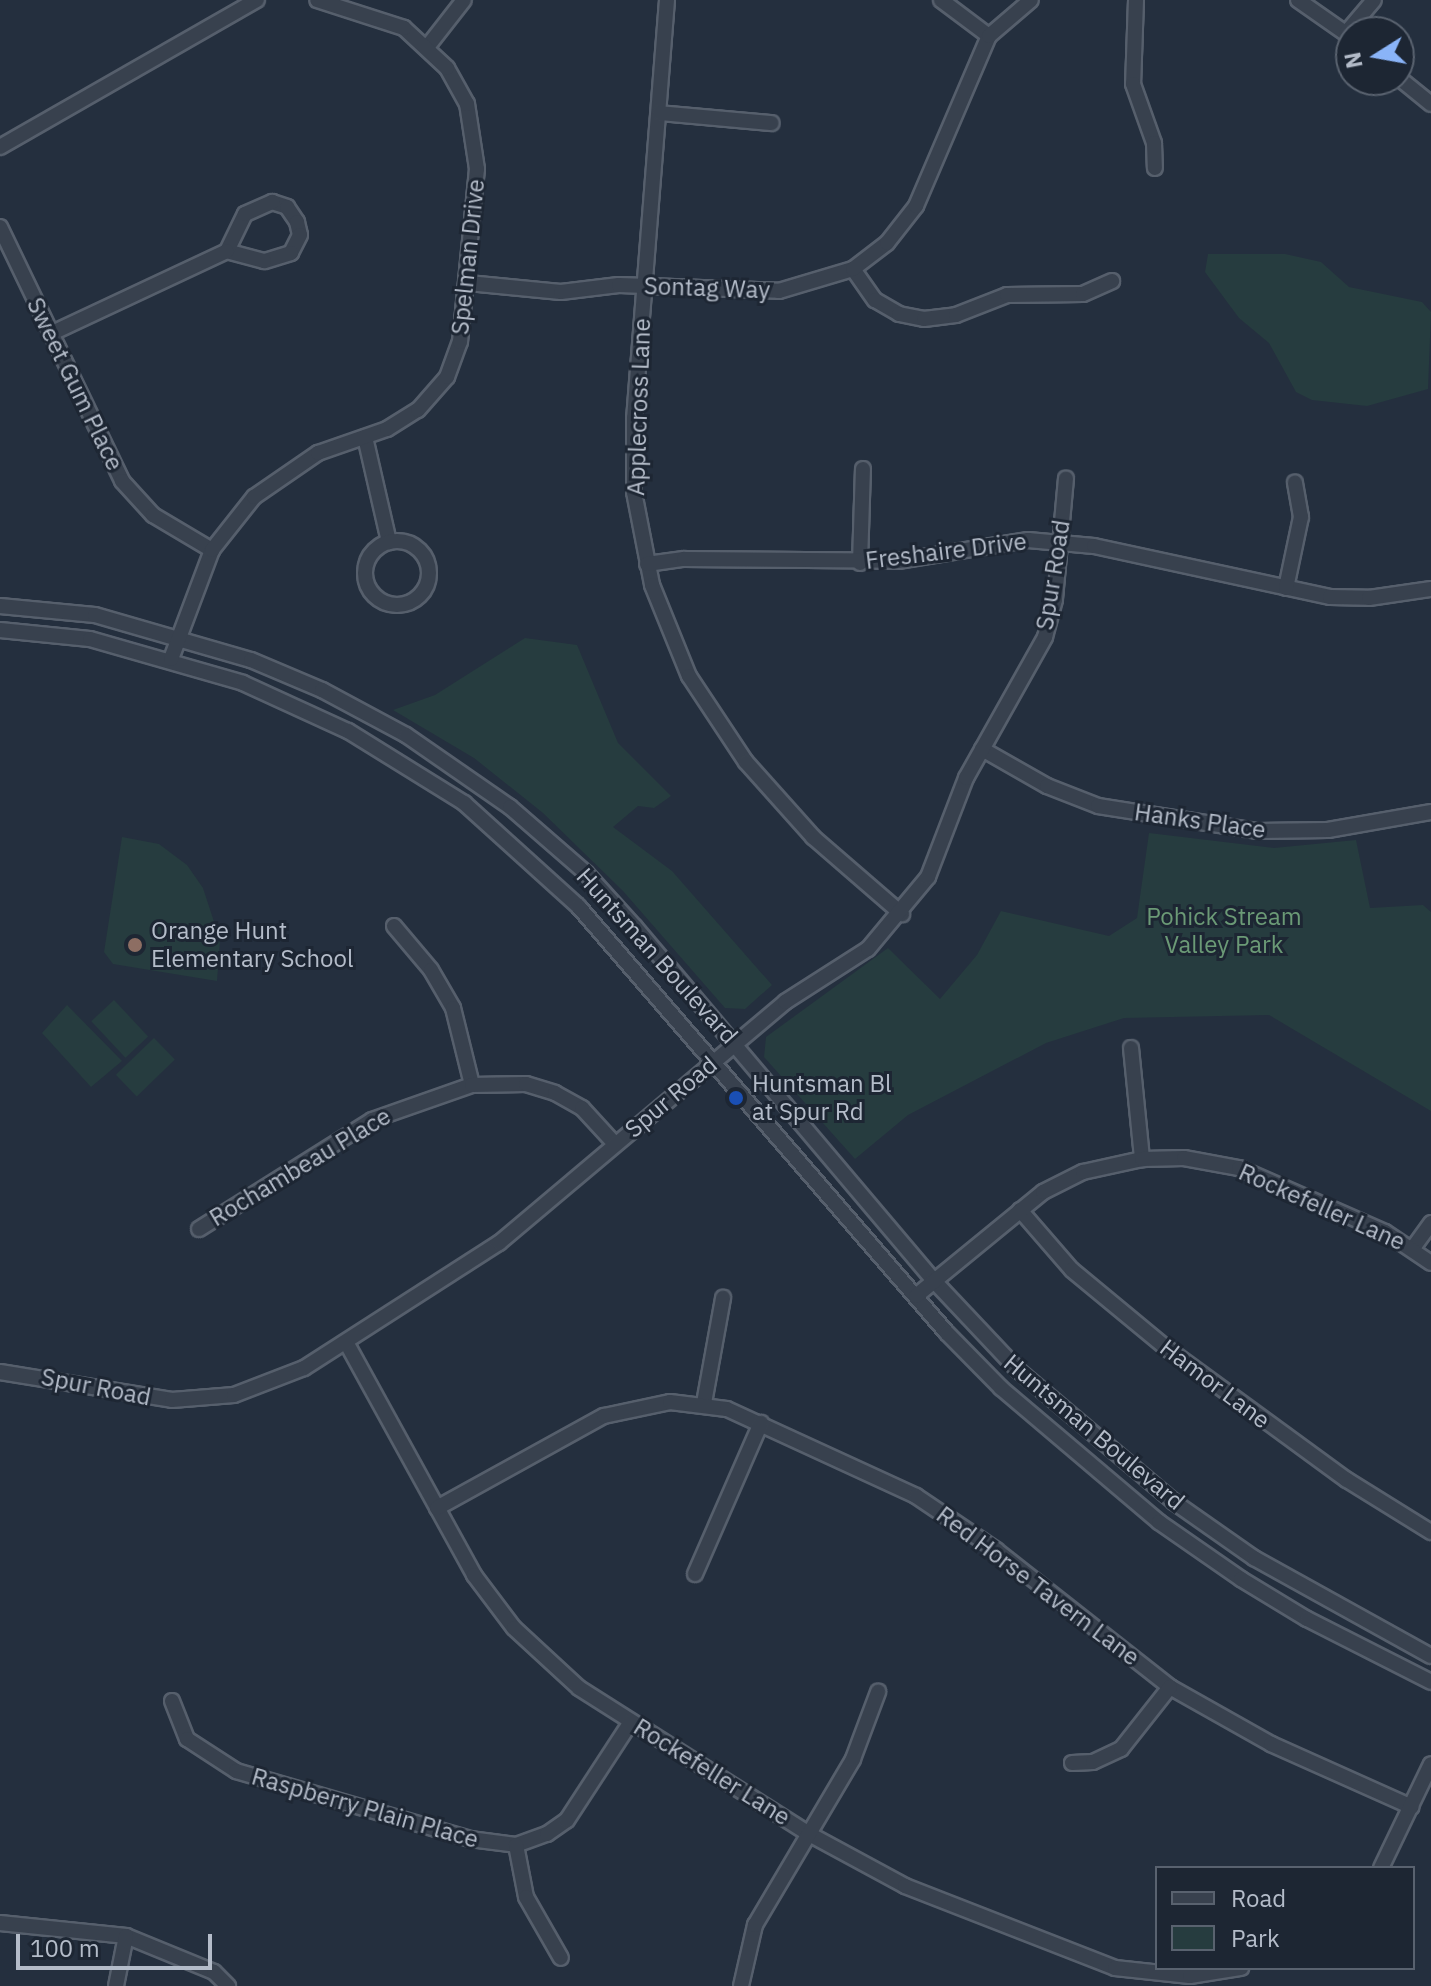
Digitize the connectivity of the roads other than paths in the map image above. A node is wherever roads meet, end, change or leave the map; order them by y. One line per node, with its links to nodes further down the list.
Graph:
1 (257, 0): 16 (street)
2 (317, 0): 11 (street, Spelman Drive)
3 (464, 0): 11 (street)
4 (667, 0): 14 (street, Applecross Lane)
5 (941, 0): 10 (street)
6 (1031, 0): 10 (street, Sontag Way)
7 (1136, 0): 17 (street)
8 (1298, 0): 9 (street)
9 (1335, 25)
10 (989, 36): 20 (street, Sontag Way)
11 (428, 46): 22 (street, Spelman Drive)
12 (1415, 91): 13 (street)
13 (1431, 104)
14 (659, 113): 15 (street); 23 (street, Applecross Lane)
15 (772, 123)
16 (0, 147)
17 (1155, 168)
18 (0, 227): 24 (street, Sweet Gum Place)
19 (227, 251): 19 (street); 24 (street)
20 (853, 269): 21 (street); 23 (street, Sontag Way)
21 (1112, 281)
22 (468, 283): 23 (street, Sontag Way); 25 (street, Spelman Drive)
23 (644, 285): 33 (street, Applecross Lane)
24 (50, 334): 31 (street, Sweet Gum Place)
25 (365, 437): 29 (street); 31 (street, Spelman Drive)
26 (863, 469): 32 (street)
27 (1066, 479): 30 (street, Spur Road)
28 (1295, 483): 34 (street)
29 (389, 542): 29 (street)
30 (1060, 542): 32 (street, Freshaire Drive); 34 (street, Freshaire Drive); 40 (street, Spur Road)
31 (212, 550): 38 (street, Spelman Drive)
32 (860, 563): 33 (street, Freshaire Drive)
33 (647, 564): 42 (street, Applecross Lane)
34 (1286, 588): 35 (street, Freshaire Drive)
35 (1431, 589)
36 (0, 606): 38 (street, Huntsman Boulevard)
37 (0, 630): 39 (street, Huntsman Boulevard)
38 (178, 635): 39 (street, Spelman Drive); 44 (street, Huntsman Boulevard)
39 (171, 659): 46 (street, Huntsman Boulevard)
40 (982, 749): 41 (street, Hanks Place); 42 (street, Spur Road)
41 (1431, 812)
42 (902, 914): 44 (street, Spur Road)
43 (394, 926): 47 (street)
44 (735, 1043): 46 (street, Spur Road); 55 (street, Huntsman Boulevard)
45 (1131, 1048): 49 (street)
46 (714, 1061): 48 (street, Spur Road); 56 (street, Huntsman Boulevard)
47 (472, 1085): 48 (street, Rochambeau Place); 52 (street, Rochambeau Place)
48 (615, 1144): 58 (street, Spur Road)
49 (1142, 1159): 50 (street, Rockefeller Lane); 53 (street, Rockefeller Lane)
50 (1020, 1210): 55 (street, Rockefeller Lane); 63 (street, Hamor Lane)
51 (1431, 1223): 53 (street)
52 (199, 1229)
53 (1413, 1248): 54 (street, Rockefeller Lane)
54 (1431, 1263)
55 (934, 1281): 56 (street, Rockefeller Lane); 65 (street, Huntsman Boulevard)
56 (916, 1296): 66 (street, Huntsman Boulevard)
57 (723, 1298): 60 (street)
58 (346, 1342): 59 (street, Spur Road); 62 (street, Rockefeller Lane)
59 (0, 1372)
60 (704, 1403): 61 (street, Red Horse Tavern Lane); 62 (street, Red Horse Tavern Lane)
61 (761, 1423): 64 (street); 67 (street, Red Horse Tavern Lane)
62 (437, 1508): 70 (street, Rockefeller Lane)
63 (1431, 1532)
64 (695, 1574)
65 (1431, 1656)
66 (1431, 1682)
67 (1170, 1687): 71 (street); 73 (street, Red Horse Tavern Lane)
68 (878, 1692): 74 (street)
69 (172, 1701): 75 (street, Raspberry Plain Place)
70 (631, 1722): 74 (street, Rockefeller Lane); 75 (street, Raspberry Plain Place)
71 (1072, 1763)
72 (1431, 1764): 73 (street)
73 (1412, 1807): 76 (street)
74 (809, 1834): 80 (street, Rockefeller Lane); 83 (street)
75 (516, 1845): 79 (street)
76 (1382, 1866)
77 (0, 1923): 78 (street)
78 (126, 1936): 81 (street); 82 (street)
79 (561, 1958)
80 (1228, 1970)
81 (116, 1986)
82 (228, 1986)
83 (741, 1986)

